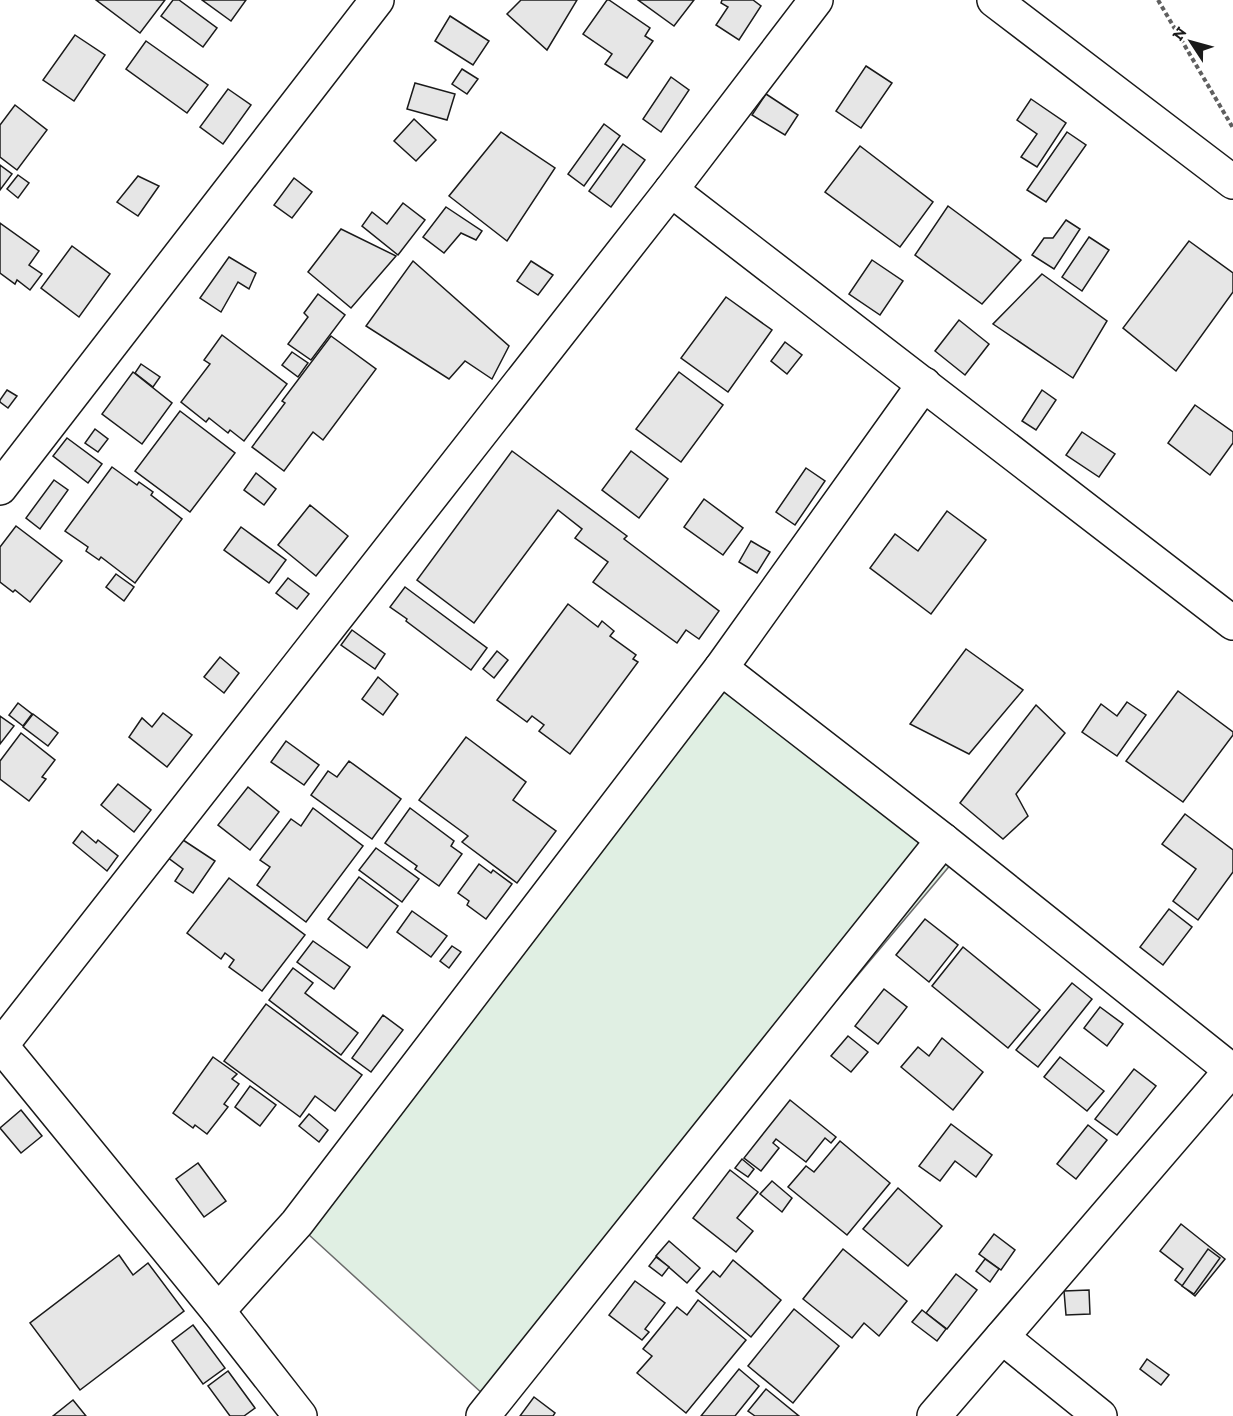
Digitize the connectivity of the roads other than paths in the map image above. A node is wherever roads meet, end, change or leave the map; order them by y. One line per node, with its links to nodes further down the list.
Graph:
1 (377, 0): 7 (street)
2 (816, 0): 5 (street)
3 (994, 0): 4 (street)
4 (1233, 182)
5 (671, 190): 6 (street); 11 (street)
6 (924, 384): 8 (street); 9 (street)
7 (0, 488)
8 (1233, 623)
9 (721, 668): 10 (street); 13 (street)
10 (943, 840): 12 (street); 16 (street)
11 (0, 1046): 13 (street)
12 (1232, 1069): 14 (street)
13 (218, 1311): 15 (street)
14 (1002, 1337): 17 (street); 18 (street)
15 (300, 1416)
16 (483, 1416)
17 (934, 1416)
18 (1100, 1416)

